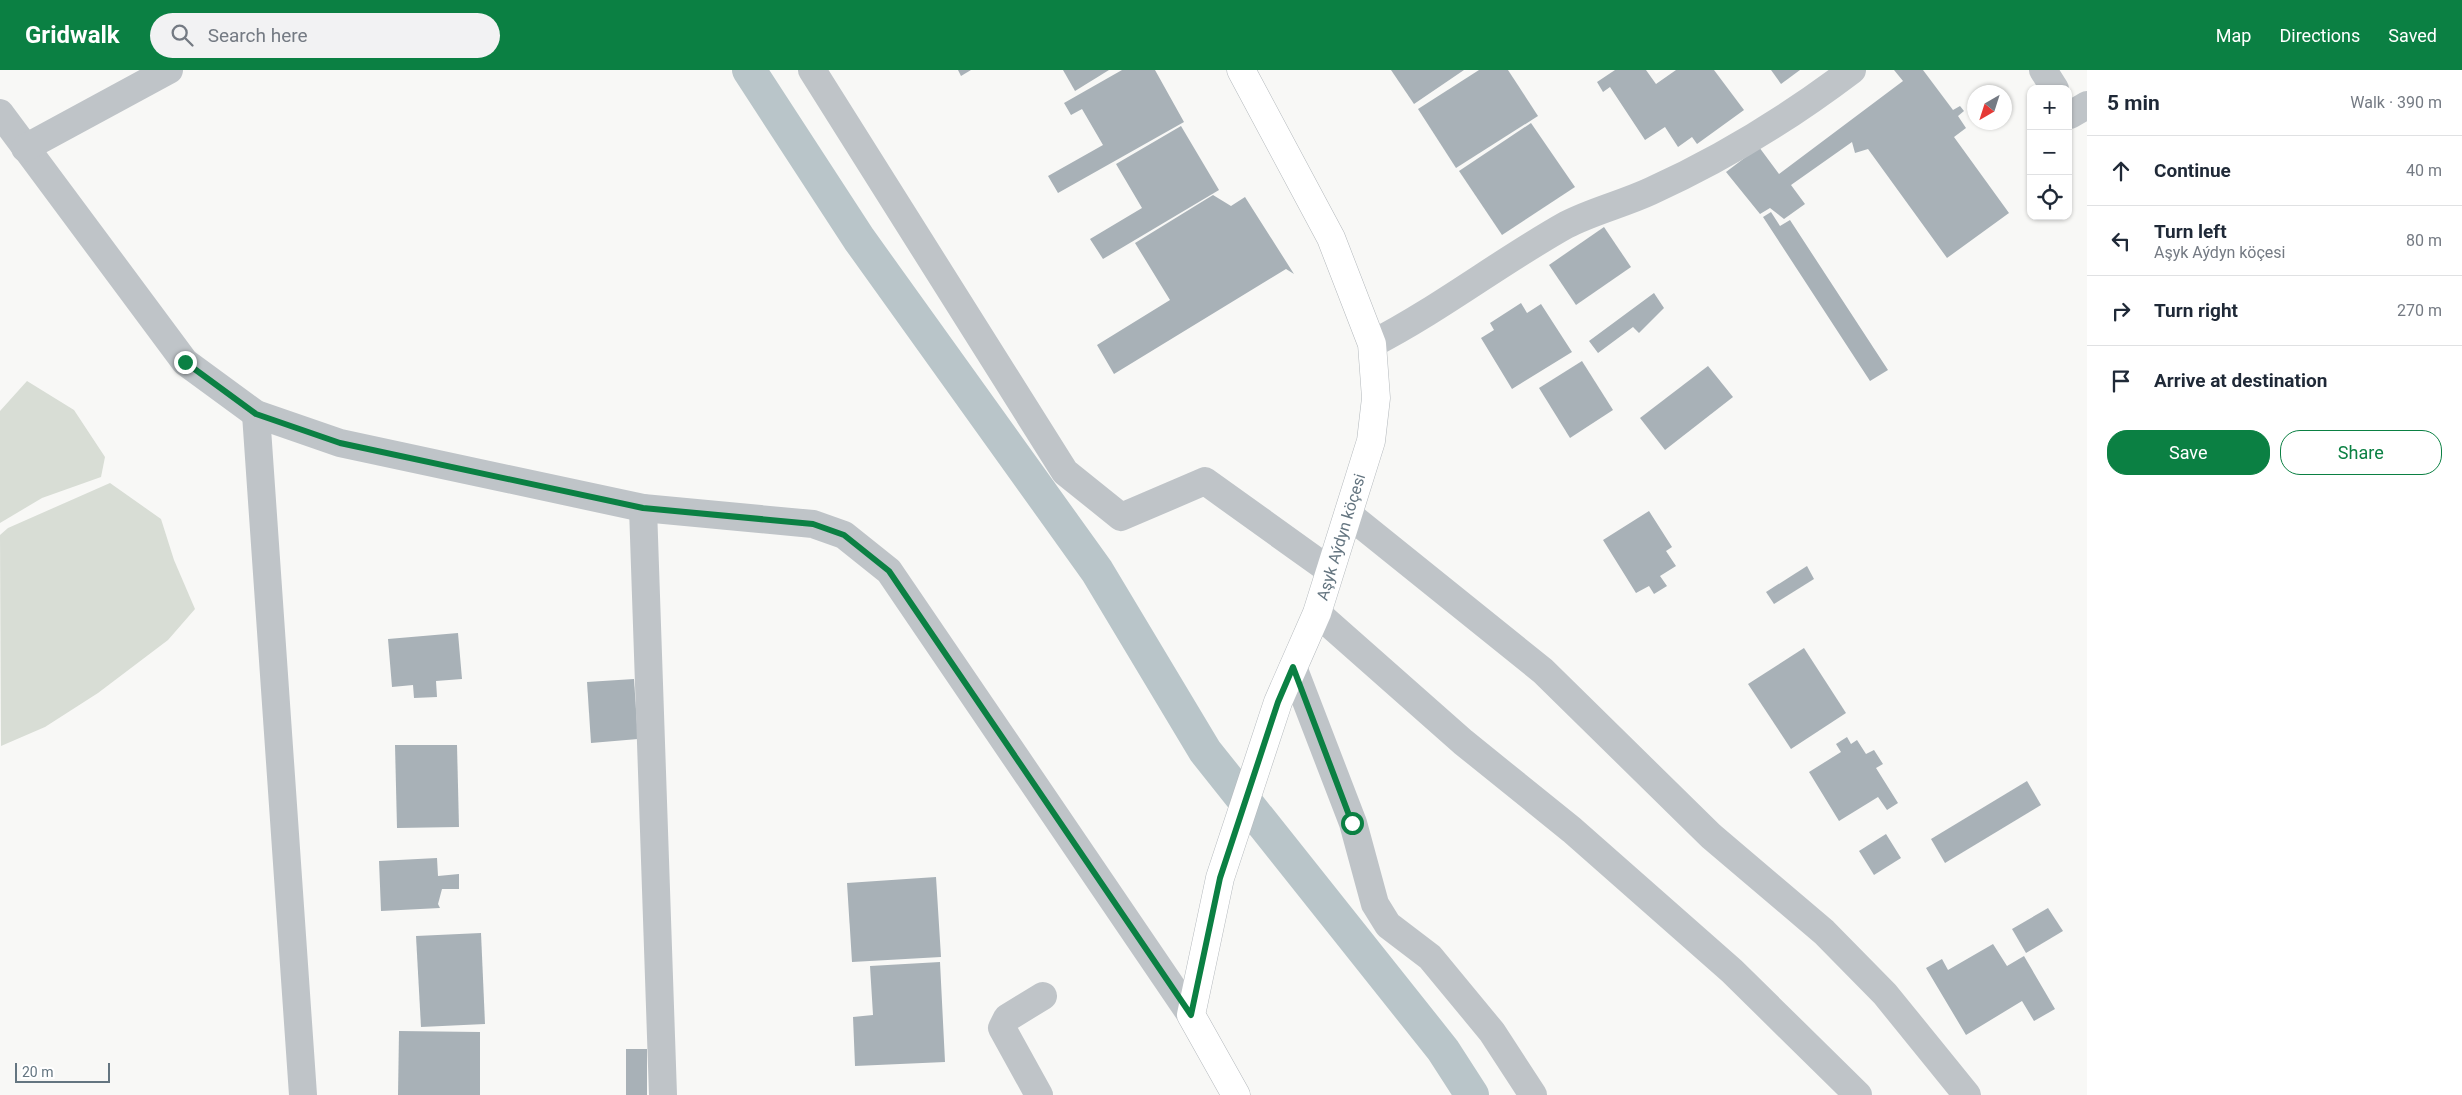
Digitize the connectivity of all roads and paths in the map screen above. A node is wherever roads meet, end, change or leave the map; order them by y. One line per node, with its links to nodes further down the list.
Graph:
1 (169, 70): 10 (street)
2 (812, 70): 15 (street)
3 (1241, 70): 11 (main road, Aşyk Aýdyn köçesi)
4 (1852, 70): 11 (street)
5 (2043, 70): 6 (street)
6 (2052, 85)
7 (2087, 105): 9 (street)
8 (0, 113): 10 (street)
9 (2072, 114)
10 (25, 148): 12 (street)
11 (1372, 344): 14 (main road, Aşyk Aýdyn köçesi)
12 (256, 414): 13 (street); 20 (street)
13 (643, 508): 19 (street); 21 (street)
14 (1348, 514): 15 (main road, Aşyk Aýdyn köçesi); 26 (street)
15 (1329, 570): 16 (main road, Aşyk Aýdyn köçesi)
16 (1317, 613): 17 (main road, Aşyk Aýdyn köçesi); 25 (street)
17 (1293, 667): 19 (main road, Aşyk Aýdyn köçesi); 24 (street)
18 (1043, 996): 22 (street)
19 (1191, 1015): 23 (main road)
20 (303, 1095)
21 (663, 1095)
22 (1039, 1095)
23 (1236, 1095)
24 (1533, 1095)
25 (1858, 1095)
26 (1967, 1095)

